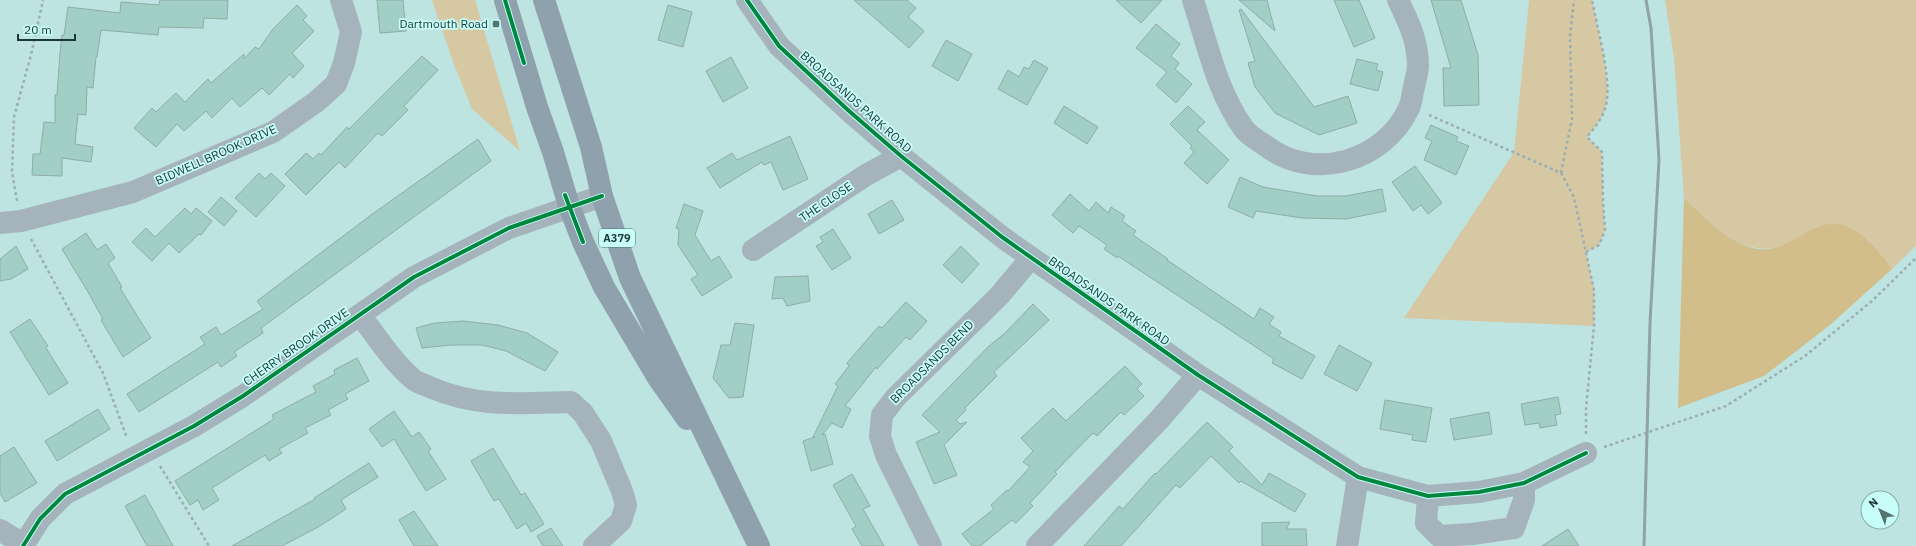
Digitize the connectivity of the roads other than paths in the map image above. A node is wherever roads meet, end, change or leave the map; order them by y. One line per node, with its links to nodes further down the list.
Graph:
1 (341, 0): 10 (street, BIDWELL BROOK DRIVE)
2 (544, 0): 8 (main road, A379)
3 (747, 0): 7 (street, BROADSANDS PARK ROAD)
4 (1193, 0): 5 (street)
5 (1398, 0)
6 (508, 9): 9 (main road, A379)
7 (901, 156): 11 (street, THE CLOSE); 12 (street, BROADSANDS PARK ROAD)
8 (602, 196): 9 (street, CHERRY BROOK DRIVE); 16 (main road, A379)
9 (569, 206): 13 (street, CHERRY BROOK DRIVE); 16 (main road, A379)
10 (0, 223)
11 (753, 250)
12 (1031, 258): 14 (street, BROADSANDS PARK ROAD); 24 (street, BROADSANDS BEND)
13 (360, 315): 21 (street, CHERRY BROOK DRIVE); 22 (street)
14 (1198, 375): 17 (street, BROADSANDS PARK ROAD); 25 (street)
15 (1586, 453): 18 (street, BROADSANDS PARK ROAD)
16 (721, 465): 23 (main road, A379)
17 (1358, 477): 19 (street, BROADSANDS PARK ROAD); 26 (street)
18 (1524, 483): 19 (street, BROADSANDS PARK ROAD); 19 (street)
19 (1428, 496)
20 (0, 530): 21 (street)
21 (23, 545)
22 (594, 546)
23 (759, 546)
24 (931, 546)
25 (1037, 546)
26 (1346, 546)

